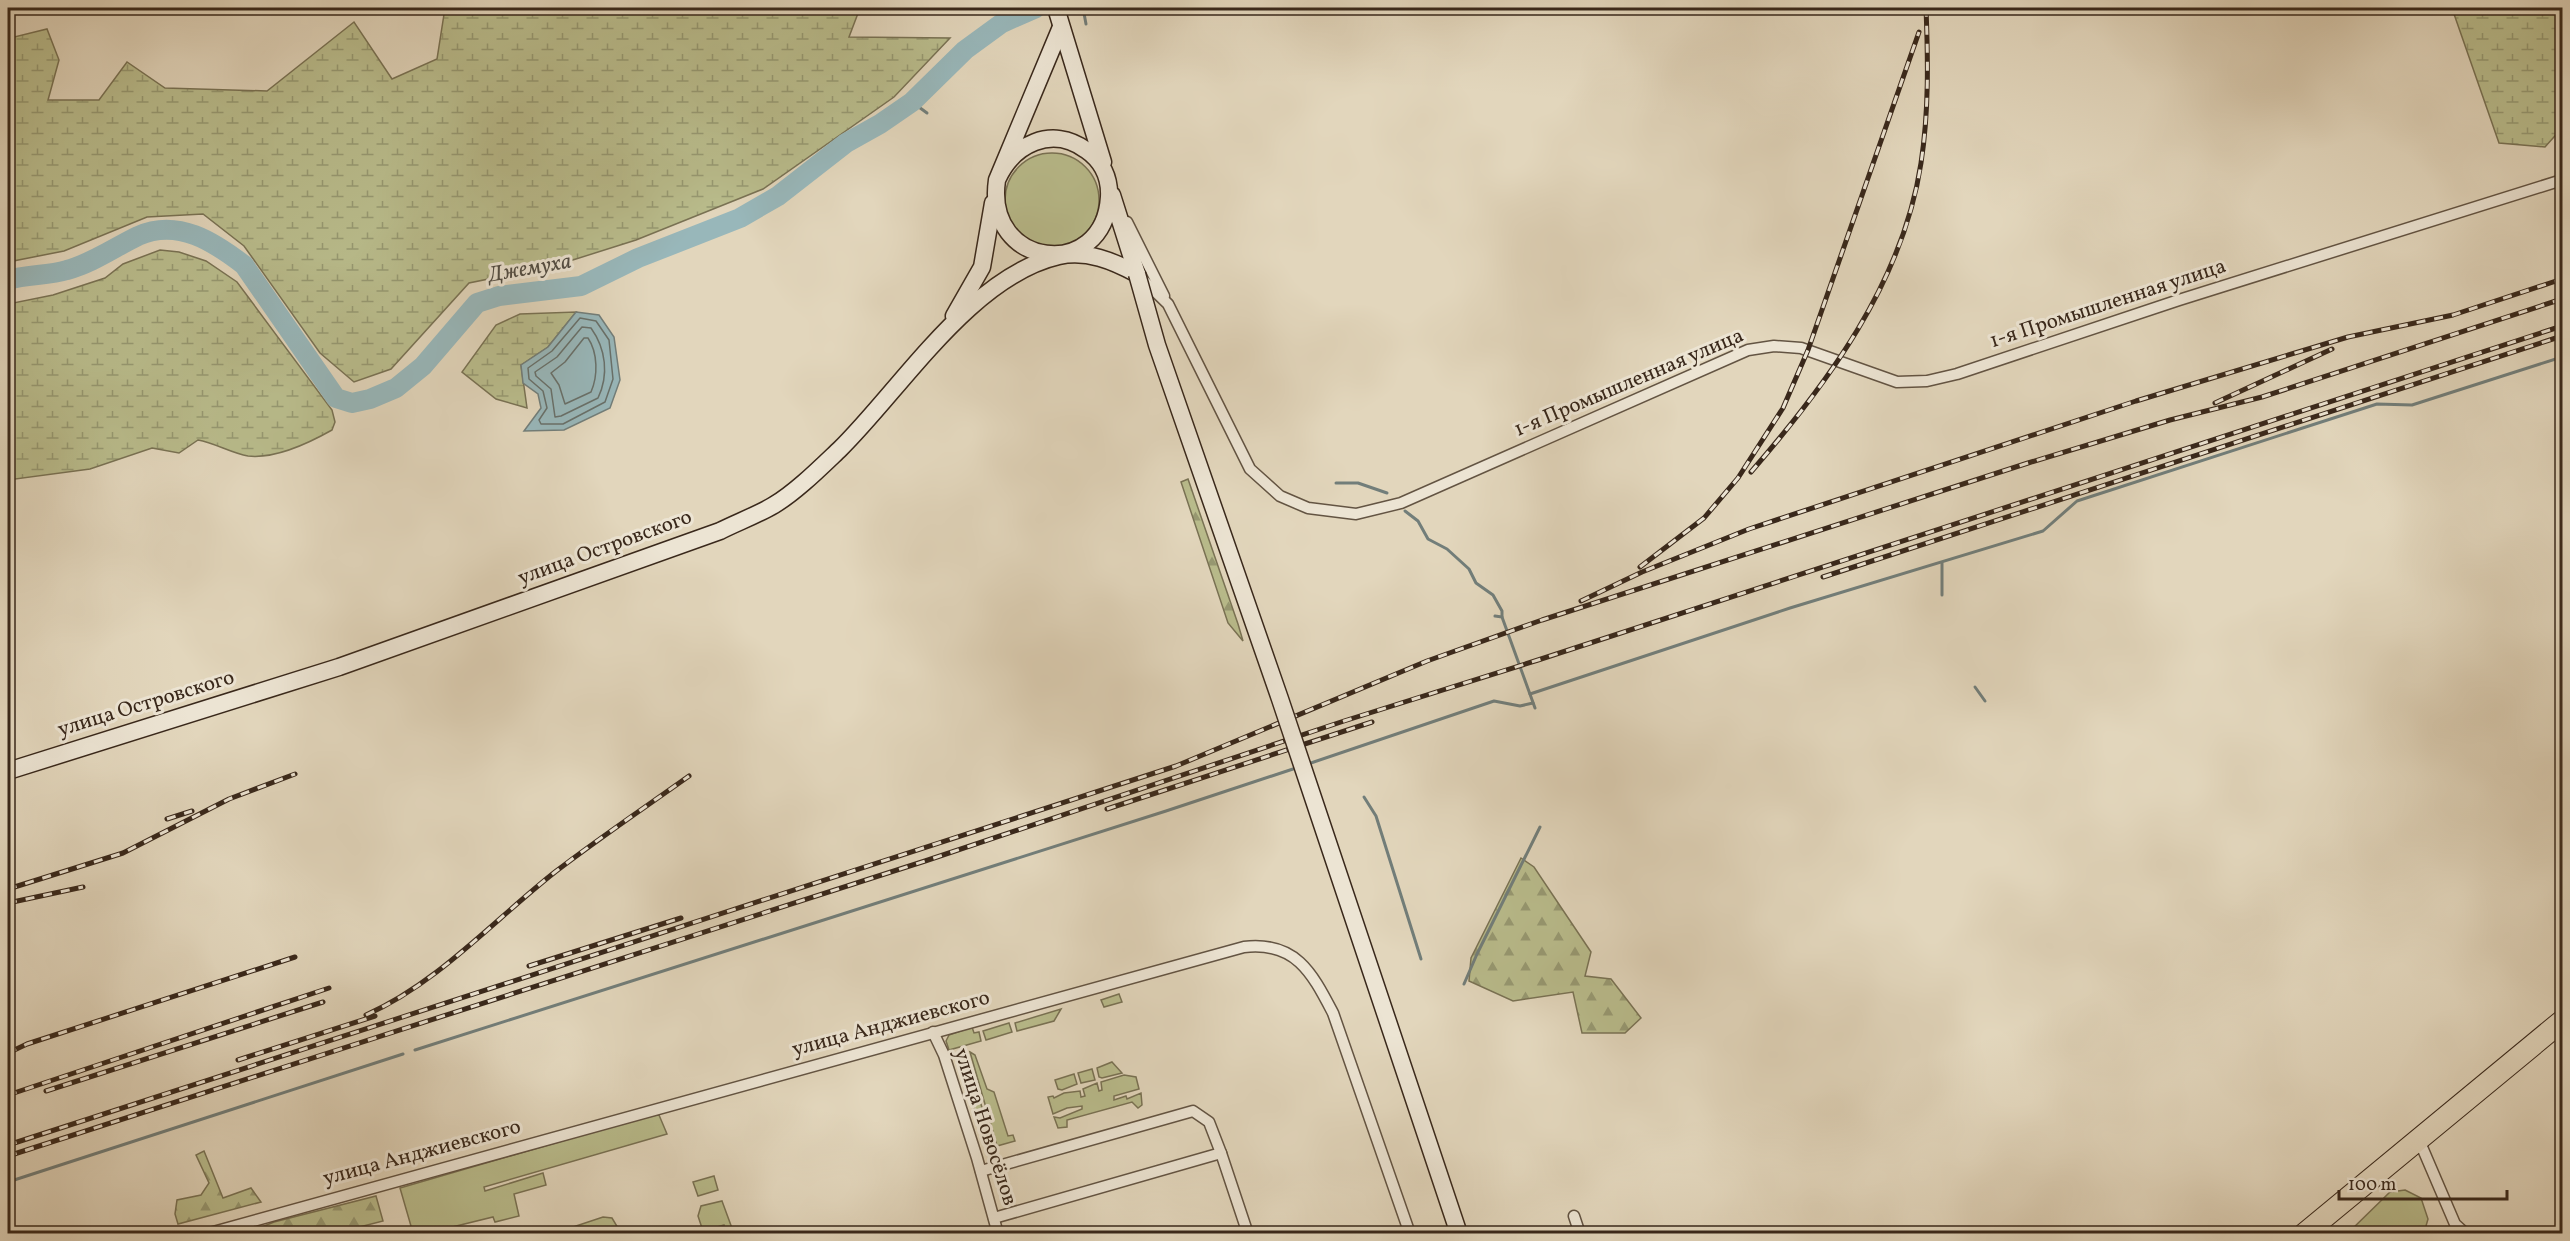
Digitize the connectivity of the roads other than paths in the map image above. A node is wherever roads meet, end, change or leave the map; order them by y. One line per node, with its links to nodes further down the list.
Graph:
1 (1059, 19): 3 (street); 4 (street)
2 (2562, 180): 7 (street, 1-я Промышленная улица)
3 (1109, 183): 4 (street); 5 (street); 6 (street); 7 (street)
4 (996, 185): 5 (street); 8 (street)
5 (1060, 256): 6 (street, улица Островского); 8 (street, улица Островского)
6 (1137, 274): 7 (street, 1-я Промышленная улица); 21 (street, bridge)
7 (1168, 304)
8 (944, 332): 9 (street, улица Островского)
9 (8, 771)
10 (2562, 1021): 12 (highway)
11 (933, 1032): 14 (street, улица Новосёлов); 17 (street, улица Анджиевского); 20 (street, улица Анджиевского)
12 (2418, 1140): 23 (highway); 24 (street)
13 (1221, 1153): 14 (street); 16 (street); 19 (street)
14 (981, 1171): 16 (street, улица Новосёлов)
15 (1574, 1216): 22 (street)
16 (994, 1218): 18 (street, улица Новосёлов)
17 (206, 1233)
18 (998, 1233)
19 (1248, 1233)
20 (1410, 1233)
21 (1459, 1233)
22 (1580, 1233)
23 (2304, 1233)
24 (2466, 1233)

